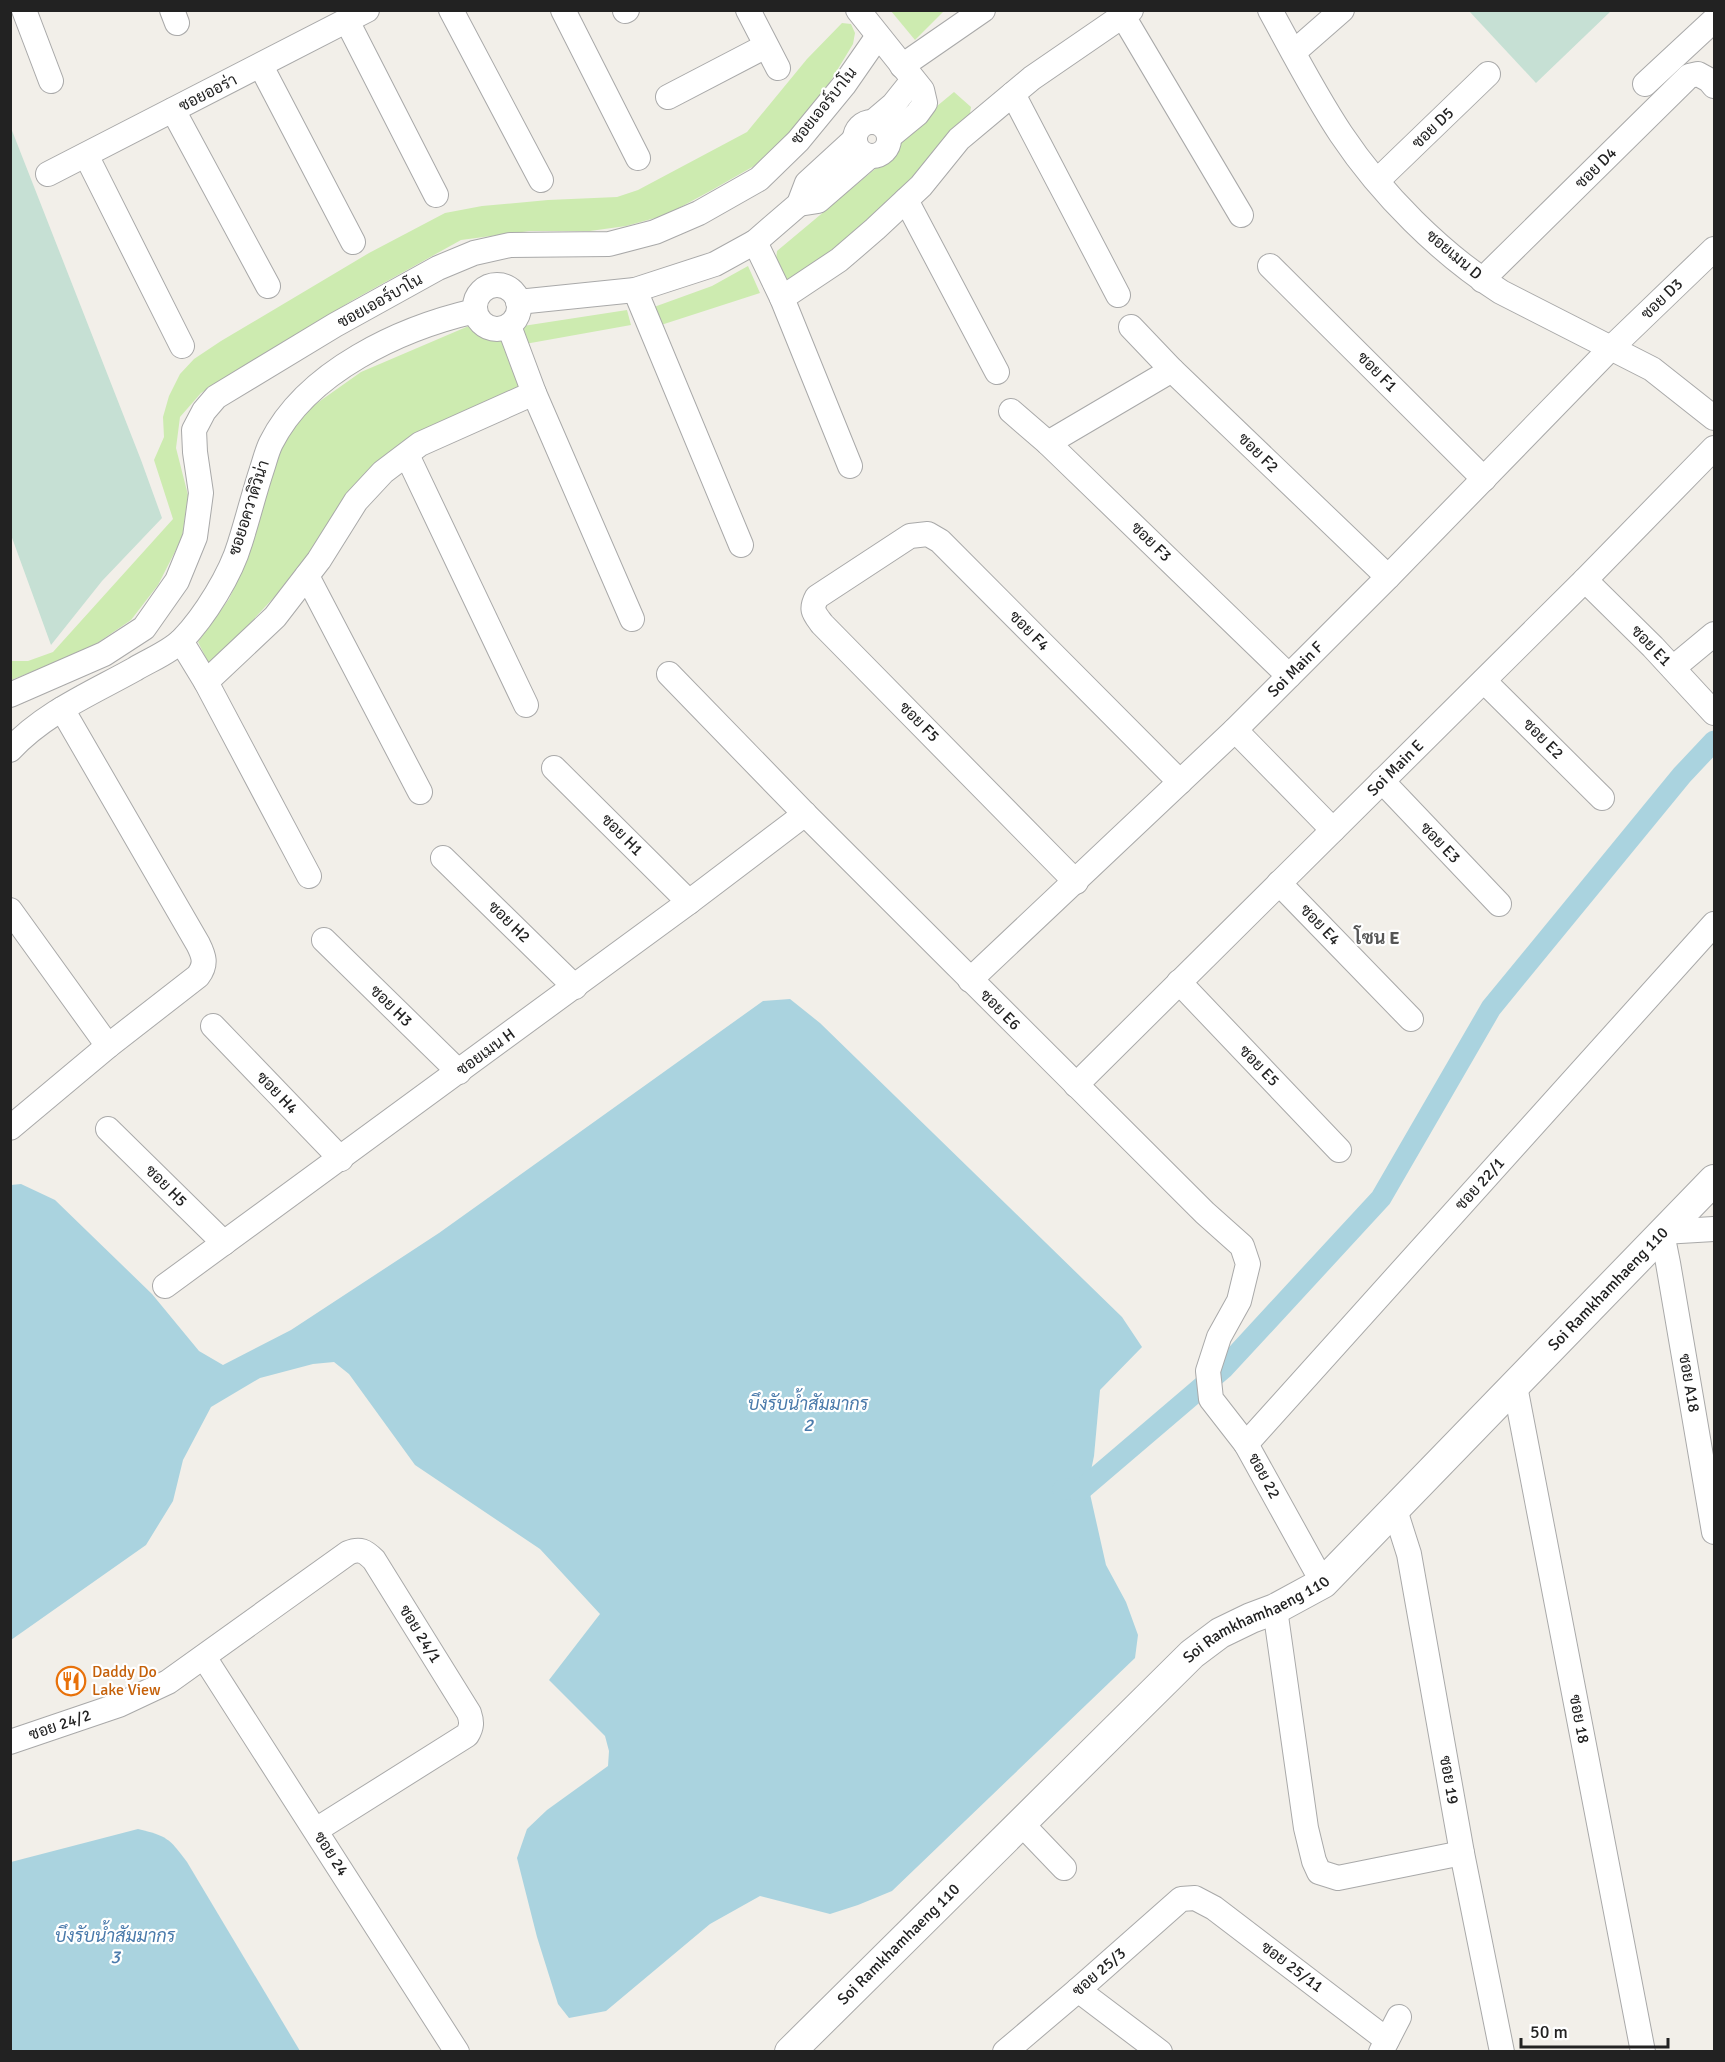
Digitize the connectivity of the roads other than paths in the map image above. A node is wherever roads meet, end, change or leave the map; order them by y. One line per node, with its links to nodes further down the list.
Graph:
1 (24, 10): 19 (street)
2 (451, 10): 28 (street)
3 (563, 10): 26 (street)
4 (748, 10): 13 (street)
5 (858, 10): 12 (street)
6 (983, 10): 17 (street)
7 (1270, 10): 14 (street, ซอยเมน D)
8 (1342, 10): 14 (street)
9 (1127, 13): 22 (street); 32 (street)
10 (357, 16): 15 (street, ซอยออร่า); 30 (street)
11 (1714, 20): 20 (street)
12 (878, 36): 17 (street); 71 (street, ซอยเออร์บาโน)
13 (766, 46): 16 (street); 23 (street)
14 (1294, 52): 29 (street, ซอยเมน D)
15 (261, 66): 24 (street, ซอยออร่า); 33 (street)
16 (778, 68)
17 (908, 73): 34 (street)
18 (1488, 74): 29 (street, ซอย D5)
19 (51, 81)
20 (1645, 84)
21 (1714, 86): 37 (street, ซอย D4)
22 (1013, 94): 31 (street); 40 (street)
23 (668, 97)
24 (173, 110): 25 (street, ซอยออร่า); 38 (street)
25 (86, 155): 27 (street, ซอยออร่า); 46 (street)
26 (638, 158)
27 (48, 174)
28 (541, 180)
29 (1377, 181): 37 (street, ซอยเมน D)
30 (436, 195)
31 (906, 200): 41 (street); 49 (street)
32 (1241, 214)
33 (353, 242)
34 (755, 243): 39 (street); 41 (street)
35 (1714, 249): 47 (street, ซอย D3)
36 (1270, 266): 57 (street, ซอย F1)
37 (1482, 280): 47 (street, ซอยเมน D)
38 (268, 286)
39 (635, 290): 42 (street); 58 (street)
40 (1118, 295)
41 (782, 298): 56 (street)
42 (518, 302): 43 (street); 44 (street)
43 (475, 311): 44 (street); 65 (street, ซอยอควาดิวิน่า)
44 (509, 326): 50 (street)
45 (1131, 327): 48 (street, ซอย F2)
46 (182, 346)
47 (1610, 349): 52 (street, ซอยเมน D); 57 (street, Soi Main F)
48 (1172, 370): 53 (street); 61 (street, ซอย F2)
49 (997, 372)
50 (534, 393): 55 (street); 63 (street)
51 (1011, 411): 53 (street, ซอย F3)
52 (1714, 418)
53 (1048, 443): 68 (street, ซอย F3)
54 (1714, 448): 62 (street, Soi Main E)
55 (407, 455): 60 (street); 72 (street)
56 (850, 466)
57 (1484, 479): 61 (street, Soi Main F)
58 (741, 545)
59 (864, 567): 79 (street, ซอย F4); 86 (street, ซอย F5)
60 (307, 576): 70 (street); 80 (street)
61 (1388, 577): 68 (street, Soi Main F)
62 (1585, 580): 66 (street, ซอย E1); 69 (street, Soi Main E)
63 (632, 619)
64 (1714, 634): 66 (street)
65 (181, 641): 70 (street); 73 (street, ซอยอควาดิวิน่า)
66 (1673, 668): 74 (street, ซอย E1)
67 (669, 675): 82 (street, ซอย E6)
68 (1289, 676): 75 (street, Soi Main F)
69 (1484, 681): 78 (street, Soi Main E); 81 (street, ซอย E2)
70 (206, 682): 85 (street)
71 (10, 695)
72 (526, 705)
73 (63, 709): 76 (street, ซอยอควาดิวิน่า); 98 (street)
74 (1714, 713)
75 (1235, 730): 79 (street, Soi Main F); 83 (street)
76 (10, 750)
77 (554, 768): 88 (street, ซอย H1)
78 (1382, 781): 83 (street, Soi Main E); 89 (street, ซอย E3)
79 (1180, 782): 86 (street, Soi Main F)
80 (420, 792)
81 (1602, 798)
82 (805, 814): 88 (street, ซอยเมน H); 93 (street, ซอย E6)
83 (1332, 831): 87 (street, Soi Main E)
84 (443, 858): 95 (street, ซอย H2)
85 (309, 876)
86 (1076, 882): 93 (street, Soi Main F)
87 (1279, 883): 94 (street, Soi Main E); 96 (street, ซอย E4)
88 (689, 902): 95 (street, ซอยเมน H)
89 (1499, 904)
90 (10, 910): 98 (street)
91 (1714, 924): 112 (street, ซอย 22/1)
92 (324, 940): 99 (street, ซอย H3)
93 (970, 980): 100 (street, ซอย E6)
94 (1179, 982): 100 (street, Soi Main E); 103 (street, ซอย E5)
95 (575, 987): 99 (street, ซอยเมน H)
96 (1411, 1019)
97 (213, 1026): 104 (street, ซอย H4)
98 (108, 1046): 101 (street)
99 (459, 1072): 104 (street, ซอยเมน H)
100 (1076, 1085): 110 (street, ซอย E6)
101 (10, 1128)
102 (108, 1129): 108 (street, ซอย H5)
103 (1339, 1150)
104 (341, 1159): 108 (street, ซอยเมน H)
105 (1714, 1180): 107 (street, Soi Ramkhamhaeng 110)
106 (1714, 1229): 107 (street)
107 (1660, 1236): 111 (street, Soi Ramkhamhaeng 110); 114 (street, ซอย A18)
108 (224, 1244): 109 (street, ซอยเมน H)
109 (165, 1286)
110 (1208, 1371): 112 (street, ซอย 22)
111 (1515, 1386): 113 (street, Soi Ramkhamhaeng 110); 132 (street, ซอย 18)
112 (1246, 1444): 115 (street, ซอย 22)
113 (1395, 1510): 115 (street, Soi Ramkhamhaeng 110); 121 (street, ซอย 19)
114 (1714, 1532)
115 (1323, 1583): 116 (street, Soi Ramkhamhaeng 110)
116 (1275, 1609): 119 (street, Soi Ramkhamhaeng 110); 121 (street)
117 (204, 1657): 118 (street, ซอย 24/2); 120 (street, ซอย 24); 120 (street, ซอย 24/1)
118 (10, 1742)
119 (1020, 1822): 122 (street); 128 (street, Soi Ramkhamhaeng 110)
120 (316, 1830): 127 (street, ซอย 24)
121 (1462, 1852): 131 (street, ซอย 19)
122 (1065, 1868)
123 (1195, 1898): 124 (street, ซอย 25/3); 126 (street, ซอย 25/11)
124 (1078, 1990): 129 (street, ซอย 25/3); 130 (street)
125 (1398, 2018): 126 (street)
126 (1384, 2046)
127 (457, 2052)
128 (790, 2052)
129 (1005, 2052)
130 (1160, 2052)
131 (1502, 2052)
132 (1642, 2052)

